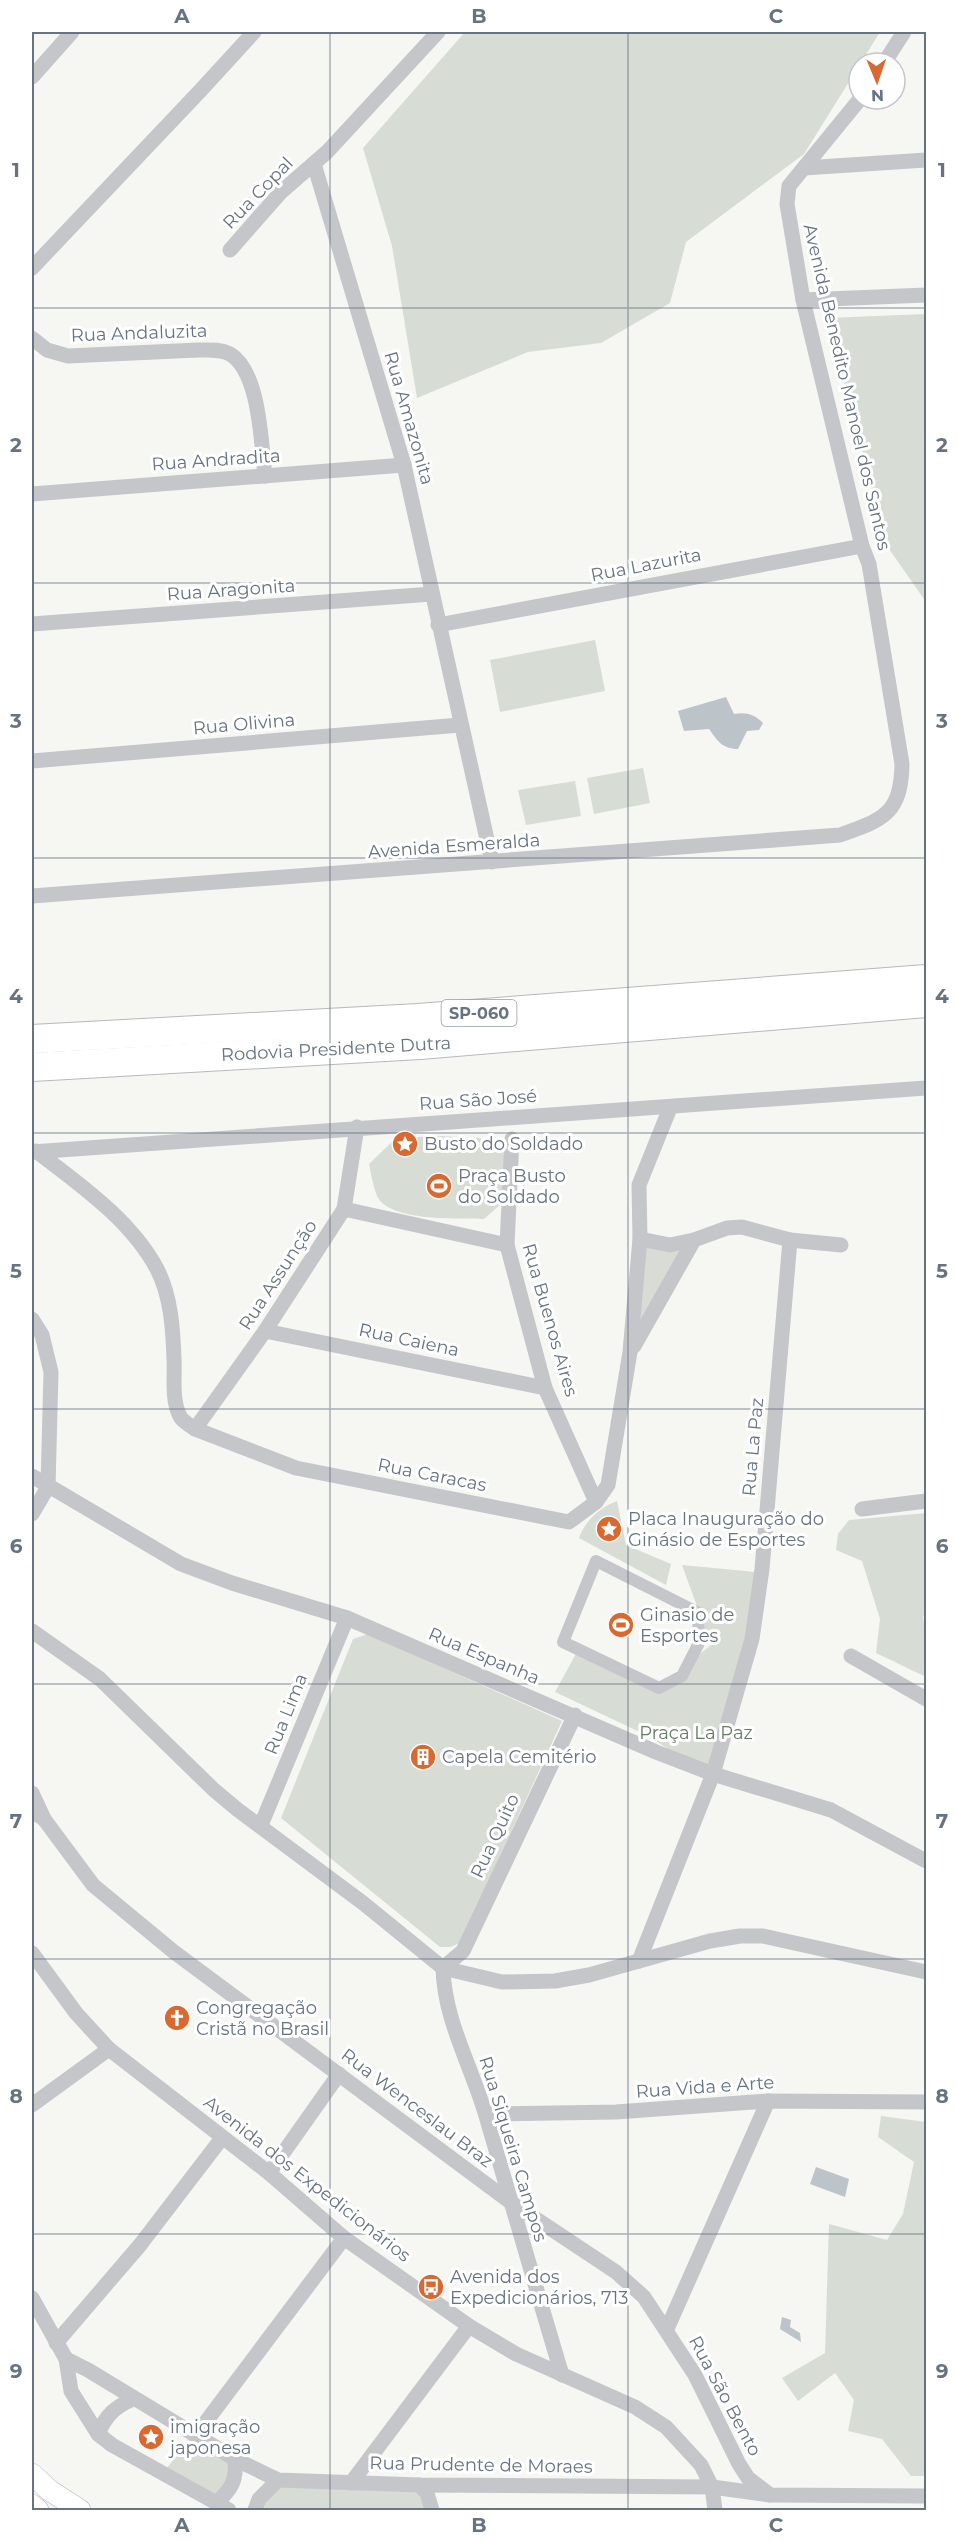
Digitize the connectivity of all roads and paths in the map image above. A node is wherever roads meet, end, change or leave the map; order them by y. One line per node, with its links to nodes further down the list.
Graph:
1 (72, 32): 6 (street)
2 (254, 32): 12 (street)
3 (438, 32): 9 (street)
4 (904, 32): 5 (street)
5 (892, 51)
6 (32, 77)
7 (850, 111): 10 (street, Avenida Benedito Manoel dos Santos)
8 (927, 160): 10 (street)
9 (314, 164): 11 (street, Rua Copal); 16 (street, Rua Amazonita)
10 (804, 168): 14 (street, Avenida Benedito Manoel dos Santos)
11 (230, 250)
12 (32, 268)
13 (927, 295): 14 (street)
14 (802, 300): 19 (street, Avenida Benedito Manoel dos Santos)
15 (32, 338): 17 (street, Rua Andaluzita)
16 (404, 465): 17 (street, Rua Andradita); 20 (street, Rua Amazonita)
17 (265, 476): 18 (street, Rua Andradita)
18 (32, 494)
19 (862, 546): 22 (street, Rua Lazurita); 25 (street, Avenida Benedito Manoel dos Santos)
20 (432, 594): 21 (street, Rua Aragonita); 22 (street, Rua Amazonita)
21 (32, 624)
22 (438, 625): 23 (street, Rua Amazonita)
23 (460, 725): 24 (street, Rua Olivina); 26 (street, Rua Amazonita)
24 (32, 761)
25 (877, 822): 26 (street, Avenida Esmeralda)
26 (492, 862): 27 (street, Avenida Esmeralda)
27 (32, 896)
28 (927, 979): 30 (highway, Rodovia Presidente Dutra / SP-060)
29 (927, 1003): 31 (highway, Rodovia Presidente Dutra / SP-060)
30 (32, 1039)
31 (32, 1067)
32 (927, 1088): 33 (street, Rua São José)
33 (670, 1108): 34 (street, Rua São José); 38 (street, Rua Caracas)
34 (357, 1127): 36 (street, Rua São José); 37 (street, Rua Assunção)
35 (512, 1139): 41 (street, Rua Buenos Aires)
36 (34, 1151): 47 (street)
37 (344, 1209): 41 (street); 44 (street, Rua Assunção)
38 (640, 1239): 39 (street); 45 (street, Rua Caracas)
39 (694, 1240): 40 (street); 45 (street)
40 (790, 1240): 42 (street); 60 (street, Rua La Paz)
41 (507, 1245): 46 (street, Rua Buenos Aires)
42 (841, 1245)
43 (32, 1319): 49 (street)
44 (266, 1331): 46 (street, Rua Caiena); 47 (street, Rua Assunção)
45 (630, 1352): 51 (street, Rua Caracas)
46 (545, 1388): 51 (street, Rua Buenos Aires)
47 (195, 1429): 51 (street, Rua Caracas)
48 (32, 1476): 49 (street, Rua Espanha)
49 (48, 1488): 53 (street); 54 (street, Rua Espanha)
50 (927, 1501): 52 (street)
51 (596, 1502)
52 (862, 1509)
53 (32, 1514)
54 (347, 1618): 59 (street, Rua Espanha); 63 (street, Rua Lima)
55 (32, 1631): 63 (street)
56 (577, 1650): 56 (street)
57 (851, 1656): 58 (street)
58 (927, 1699)
59 (574, 1715): 60 (street, Rua Espanha); 67 (street, Rua Quito)
60 (713, 1774): 64 (street, Rua Espanha); 66 (street, Rua La Paz)
61 (32, 1793): 62 (street, Rua Wenceslau Braz)
62 (38, 1815): 70 (street, Rua Wenceslau Braz)
63 (261, 1826): 67 (street)
64 (927, 1861)
65 (32, 1953): 69 (street, Avenida dos Expedicionários)
66 (639, 1961): 67 (street); 68 (street)
67 (443, 1968): 74 (street, Rua Siqueira Campos)
68 (927, 1972)
69 (109, 2049): 73 (street); 75 (street, Avenida dos Expedicionários)
70 (339, 2074): 76 (street); 77 (street, Rua Wenceslau Braz)
71 (768, 2102): 72 (street, Rua Vida e Arte); 74 (street, Rua Vida e Arte); 81 (street)
72 (927, 2102)
73 (32, 2105)
74 (486, 2114): 77 (street, Rua Siqueira Campos)
75 (222, 2138): 76 (street, Avenida dos Expedicionários); 82 (street)
76 (269, 2173): 78 (street, Avenida dos Expedicionários)
77 (510, 2202): 81 (street, Rua São Bento); 84 (street, Rua Siqueira Campos)
78 (344, 2238): 80 (street, Avenida dos Expedicionários); 87 (street)
79 (32, 2298): 82 (street)
80 (469, 2326): 84 (street, Avenida dos Expedicionários); 91 (street)
81 (667, 2329): 94 (street, Rua São Bento)
82 (56, 2343): 83 (street)
83 (66, 2359): 85 (street, Rua Prudente de Moraes); 86 (street)
84 (562, 2375): 93 (street, Avenida dos Expedicionários)
85 (133, 2399): 86 (street); 87 (street, Rua Prudente de Moraes)
86 (98, 2434): 97 (street)
87 (196, 2435): 88 (street, Rua Prudente de Moraes)
88 (235, 2459): 90 (street, Rua Prudente de Moraes); 97 (street)
89 (32, 2474): 100 (main road)
90 (278, 2480): 91 (street, Rua Prudente de Moraes); 101 (street)
91 (351, 2482): 92 (street, Rua Prudente de Moraes)
92 (419, 2485): 93 (street, Rua Prudente de Moraes); 102 (street)
93 (712, 2487): 94 (street, Rua Prudente de Moraes); 103 (street, Avenida dos Expedicionários)
94 (770, 2495): 96 (street, Rua Prudente de Moraes)
95 (927, 2496): 96 (street, Rua Prudente de Moraes)
96 (865, 2504)
97 (223, 2507)
98 (32, 2508): 99 (main road)
99 (38, 2511)
100 (80, 2511)
101 (255, 2511)
102 (432, 2511)
103 (715, 2511)

